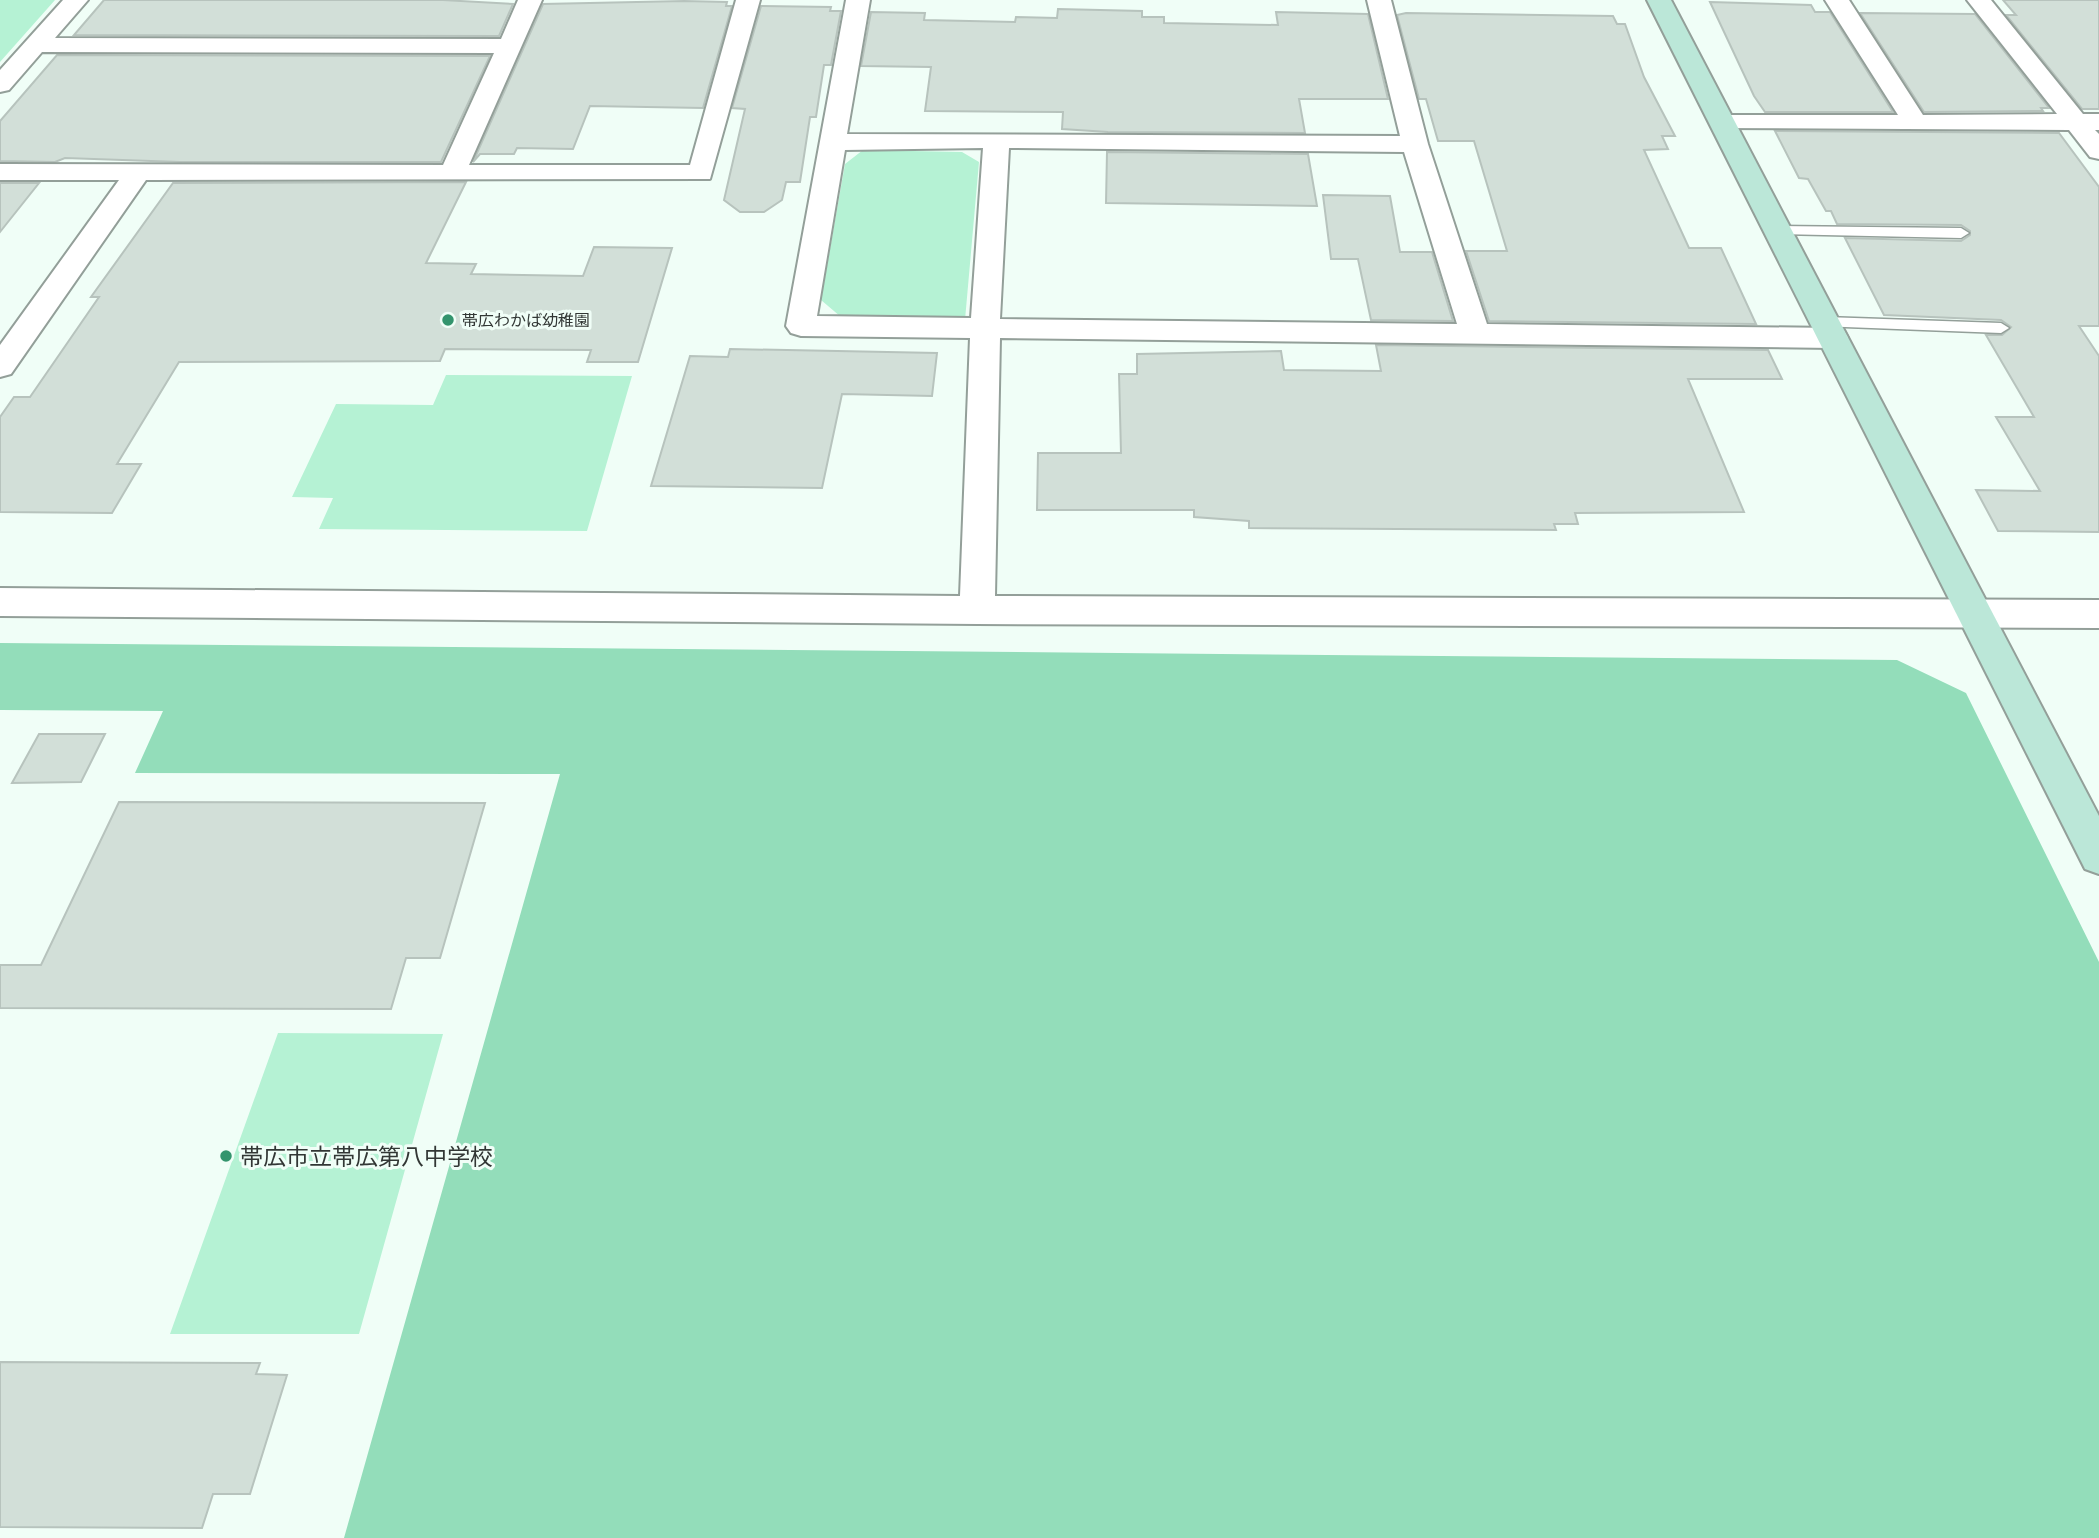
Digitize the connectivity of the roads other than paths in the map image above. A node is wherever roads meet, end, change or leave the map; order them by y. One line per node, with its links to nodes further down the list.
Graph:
1 (76, 0): 9 (street)
2 (530, 0): 10 (street)
3 (748, 0): 21 (street)
4 (858, 0): 16 (street)
5 (1379, 0): 17 (street)
6 (1659, 0): 14 (street)
7 (1837, 0): 12 (street)
8 (1979, 0): 13 (street)
9 (37, 45): 10 (street); 11 (street)
10 (508, 46): 21 (street)
11 (0, 85)
12 (1915, 122): 13 (street); 14 (street)
13 (2087, 122): 18 (street)
14 (1723, 123): 22 (street)
15 (996, 140): 16 (street); 17 (street); 24 (street)
16 (834, 142): 24 (street)
17 (1415, 144): 27 (street)
18 (2099, 150)
19 (0, 172): 20 (street)
20 (139, 172): 21 (street); 28 (street)
21 (453, 172)
22 (1778, 231): 23 (lane); 26 (street)
23 (1961, 233)
24 (985, 328): 27 (street); 30 (street)
25 (2001, 328): 26 (lane)
26 (1829, 330): 27 (street); 31 (street)
27 (1474, 331)
28 (5, 351)
29 (0, 603): 30 (street)
30 (977, 610): 31 (street)
31 (1974, 611): 32 (street); 33 (street)
32 (2099, 614)
33 (2099, 856)

